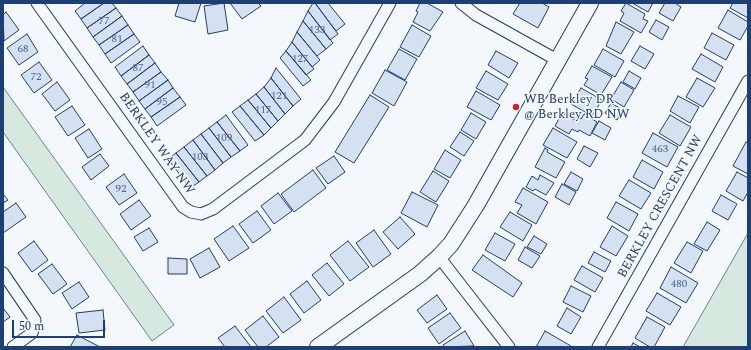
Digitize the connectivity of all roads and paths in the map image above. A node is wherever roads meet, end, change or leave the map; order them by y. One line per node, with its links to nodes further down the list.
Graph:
1 (37, 3): 2 (street, BERKLEY WAY NW)
2 (390, 3)
3 (461, 3): 5 (street)
4 (590, 3): 5 (street)
5 (557, 60): 7 (street)
6 (748, 81): 12 (street, BERKLEY CRESCENT NW)
7 (439, 257): 10 (street); 11 (street)
8 (3, 273): 9 (street)
9 (13, 347)
10 (318, 347)
11 (509, 347)
12 (598, 347)

